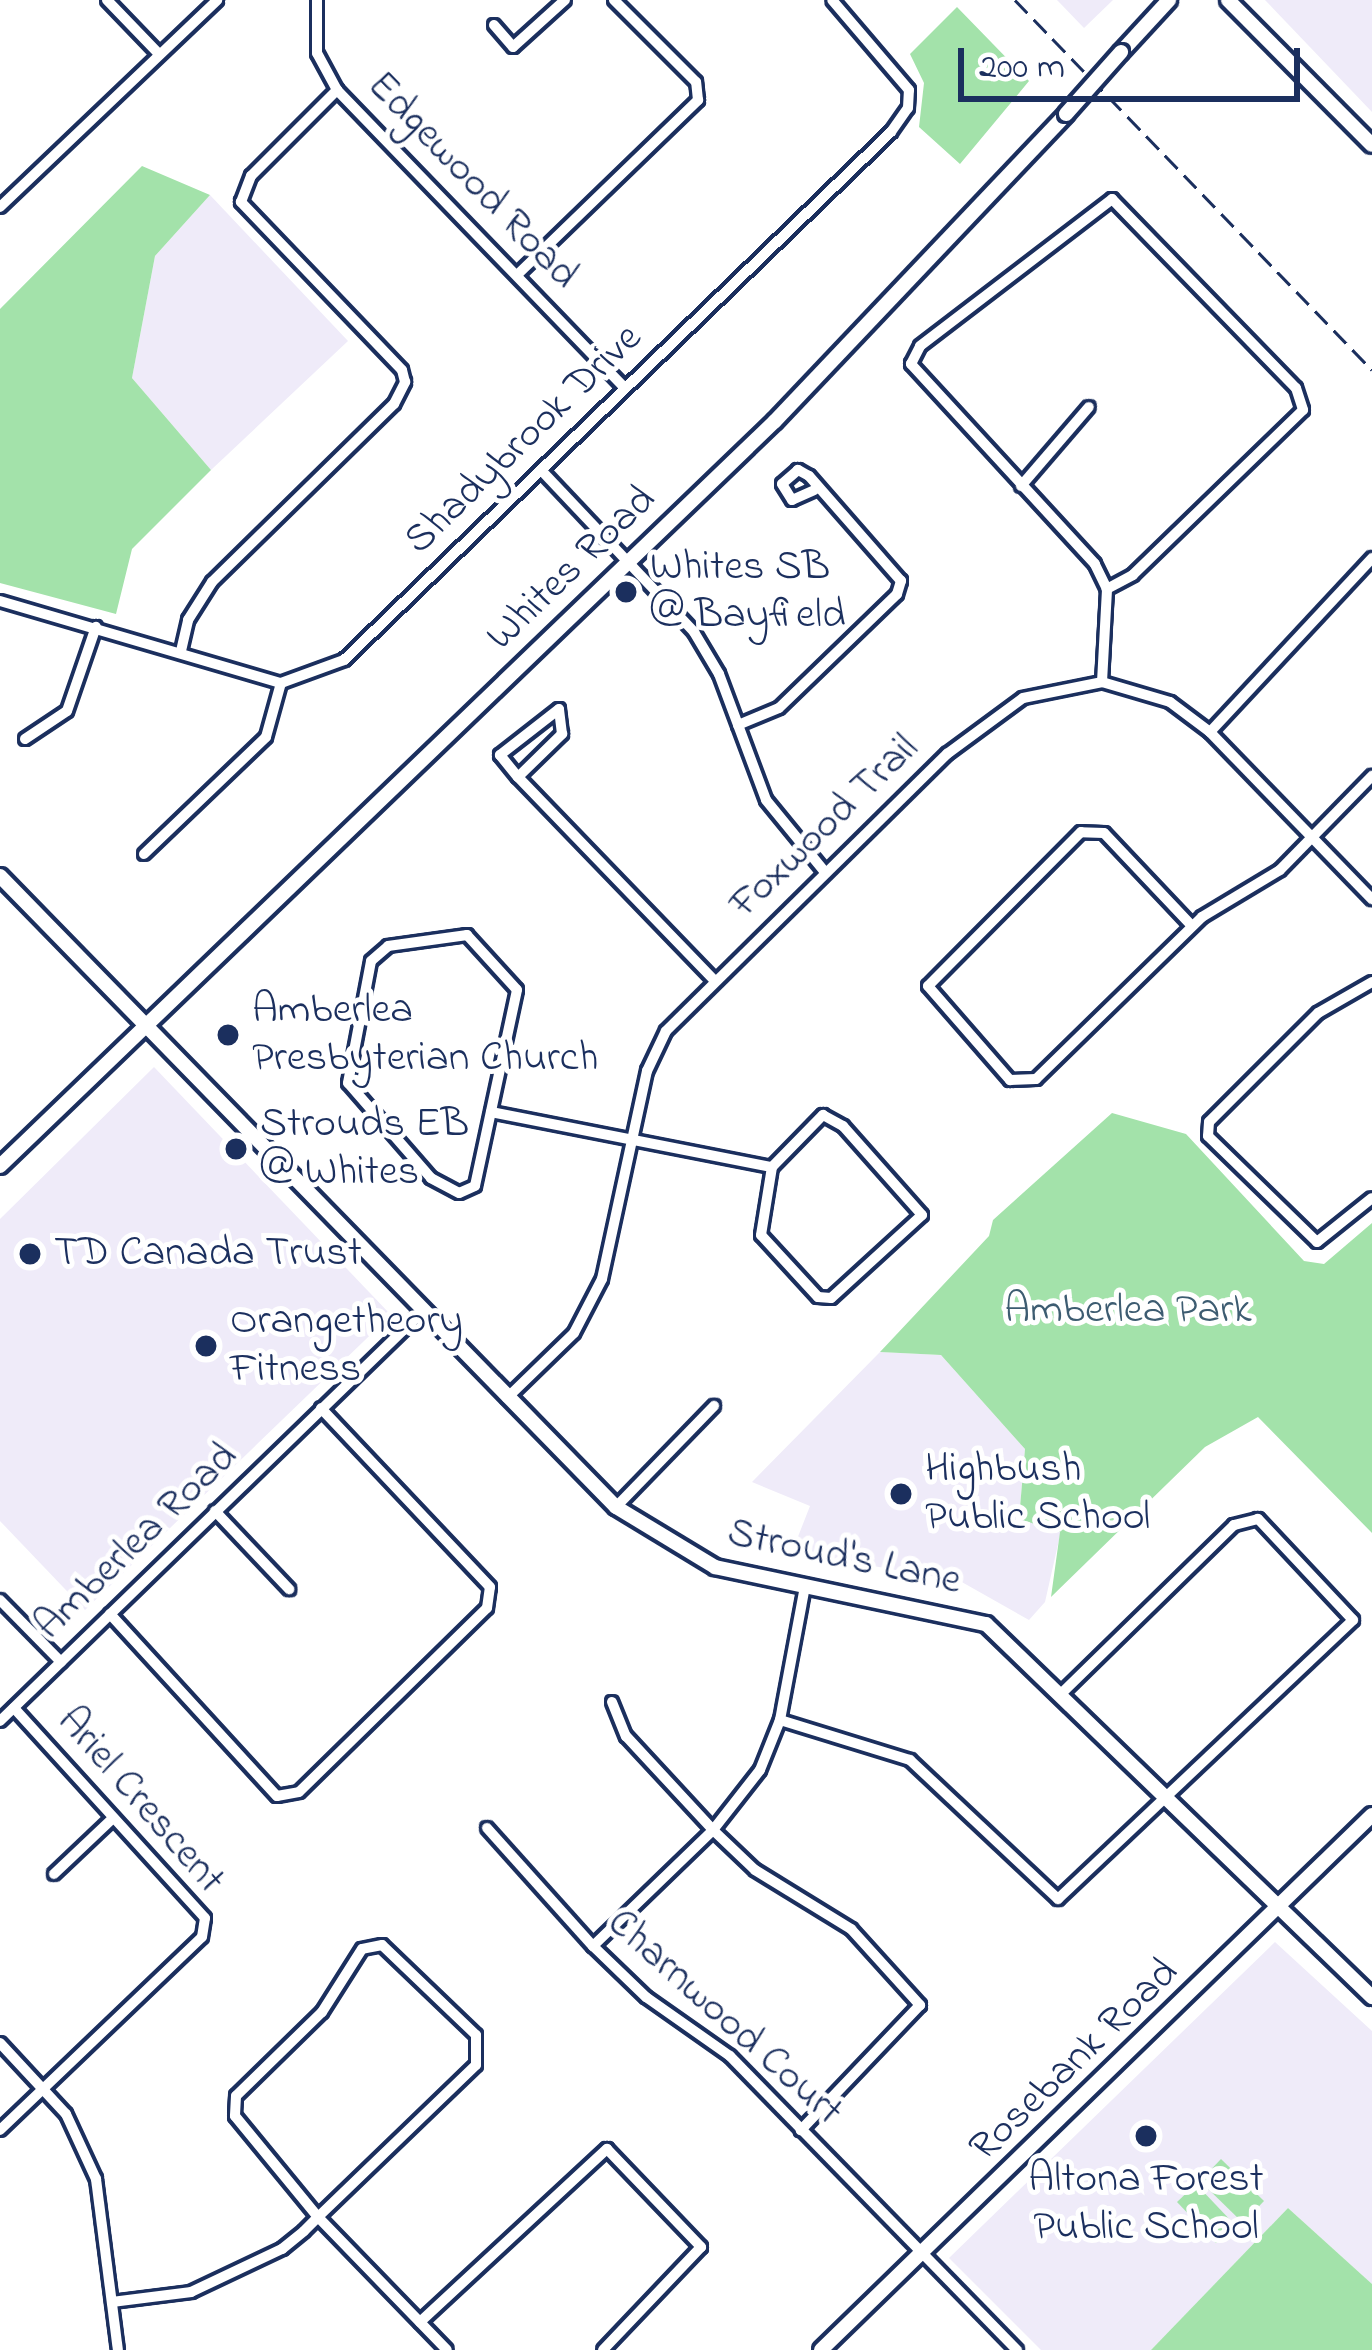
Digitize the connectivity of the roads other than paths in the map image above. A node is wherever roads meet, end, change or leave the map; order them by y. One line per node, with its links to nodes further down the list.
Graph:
1 (107, 0): 10 (street)
2 (217, 0): 10 (street)
3 (317, 0): 11 (street, Edgewood Road)
4 (565, 0): 9 (street)
5 (614, 0): 14 (street)
6 (832, 0): 15 (street, Shadybrook Drive)
7 (1169, 0): 21 (street, Whites Road, bridge)
8 (1228, 0): 12 (street)
9 (494, 25)
10 (159, 54): 13 (street)
11 (337, 90): 14 (street, Edgewood Road); 25 (street)
12 (1372, 145)
13 (0, 207)
14 (517, 274): 15 (street, Edgewood Road)
15 (625, 388): 17 (street, Shadybrook Drive)
16 (1089, 406): 18 (street)
17 (541, 470): 21 (street); 26 (street, Shadybrook Drive)
18 (1022, 486): 22 (street); 22 (street)
19 (814, 490): 28 (street)
20 (1372, 558): 29 (street)
21 (627, 560): 28 (street); 41 (street, Whites Road)
22 (1107, 589): 27 (street)
23 (0, 602): 24 (street)
24 (96, 627): 25 (street); 30 (street)
25 (181, 651): 26 (street)
26 (281, 682): 34 (street)
27 (1102, 682): 29 (street, Foxwood Trail); 35 (street, Foxwood Trail)
28 (738, 724): 35 (street)
29 (1210, 732): 33 (street, Foxwood Trail)
30 (26, 739)
31 (1372, 776): 33 (street)
32 (518, 777): 32 (street); 39 (street)
33 (1314, 840): 37 (street, Foxwood Trail); 38 (street)
34 (144, 854)
35 (825, 872): 39 (street, Foxwood Trail)
36 (0, 876): 41 (street, Stroud's Lane)
37 (1372, 898)
38 (1192, 926): 38 (street)
39 (714, 980): 43 (street, Foxwood Trail)
40 (1372, 982): 46 (street)
41 (146, 1026): 44 (street, Whites Road); 47 (street, Stroud's Lane)
42 (491, 1112): 42 (street); 43 (street)
43 (632, 1141): 45 (street); 48 (street, Foxwood Trail)
44 (0, 1166)
45 (772, 1167): 45 (street)
46 (1372, 1198)
47 (424, 1310): 48 (street, Stroud's Lane); 50 (street, Amberlea Road)
48 (507, 1398): 51 (street, Stroud's Lane)
49 (714, 1406): 51 (street)
50 (321, 1408): 52 (street, Amberlea Road); 56 (street)
51 (616, 1508): 53 (street, Stroud's Lane)
52 (215, 1511): 54 (street); 56 (street, Amberlea Road)
53 (806, 1586): 58 (street, Stroud's Lane); 61 (street)
54 (290, 1589)
55 (0, 1600): 57 (street)
56 (110, 1614): 57 (street, Amberlea Road)
57 (61, 1662): 60 (street, Amberlea Road)
58 (1062, 1693): 63 (street, Stroud's Lane); 63 (street)
59 (612, 1702): 67 (street)
60 (14, 1708): 62 (street, Amberlea Road); 65 (street, Ariel Crescent)
61 (780, 1720): 63 (street); 67 (street)
62 (0, 1721)
63 (1170, 1800): 69 (street, Stroud's Lane)
64 (1372, 1816): 69 (street, Rosebank Road)
65 (112, 1818): 68 (street); 73 (street, Ariel Crescent)
66 (487, 1828): 70 (street, Charnwood Court)
67 (713, 1830): 70 (street); 75 (street)
68 (55, 1874)
69 (1277, 1912): 71 (street, Stroud's Lane); 77 (street, Rosebank Road)
70 (593, 1946): 75 (street, Charnwood Court)
71 (1372, 1997)
72 (0, 2043): 73 (street)
73 (44, 2090): 74 (street); 78 (street)
74 (0, 2130)
75 (802, 2130): 77 (street, Charnwood Court)
76 (318, 2217): 76 (street); 78 (street); 79 (street)
77 (921, 2253): 83 (street, Rosebank Road); 84 (street, Charnwood Court)
78 (112, 2302): 80 (street)
79 (420, 2322): 81 (street); 82 (street)
80 (118, 2350)
81 (447, 2350)
82 (603, 2350)
83 (820, 2350)
84 (1017, 2350)

